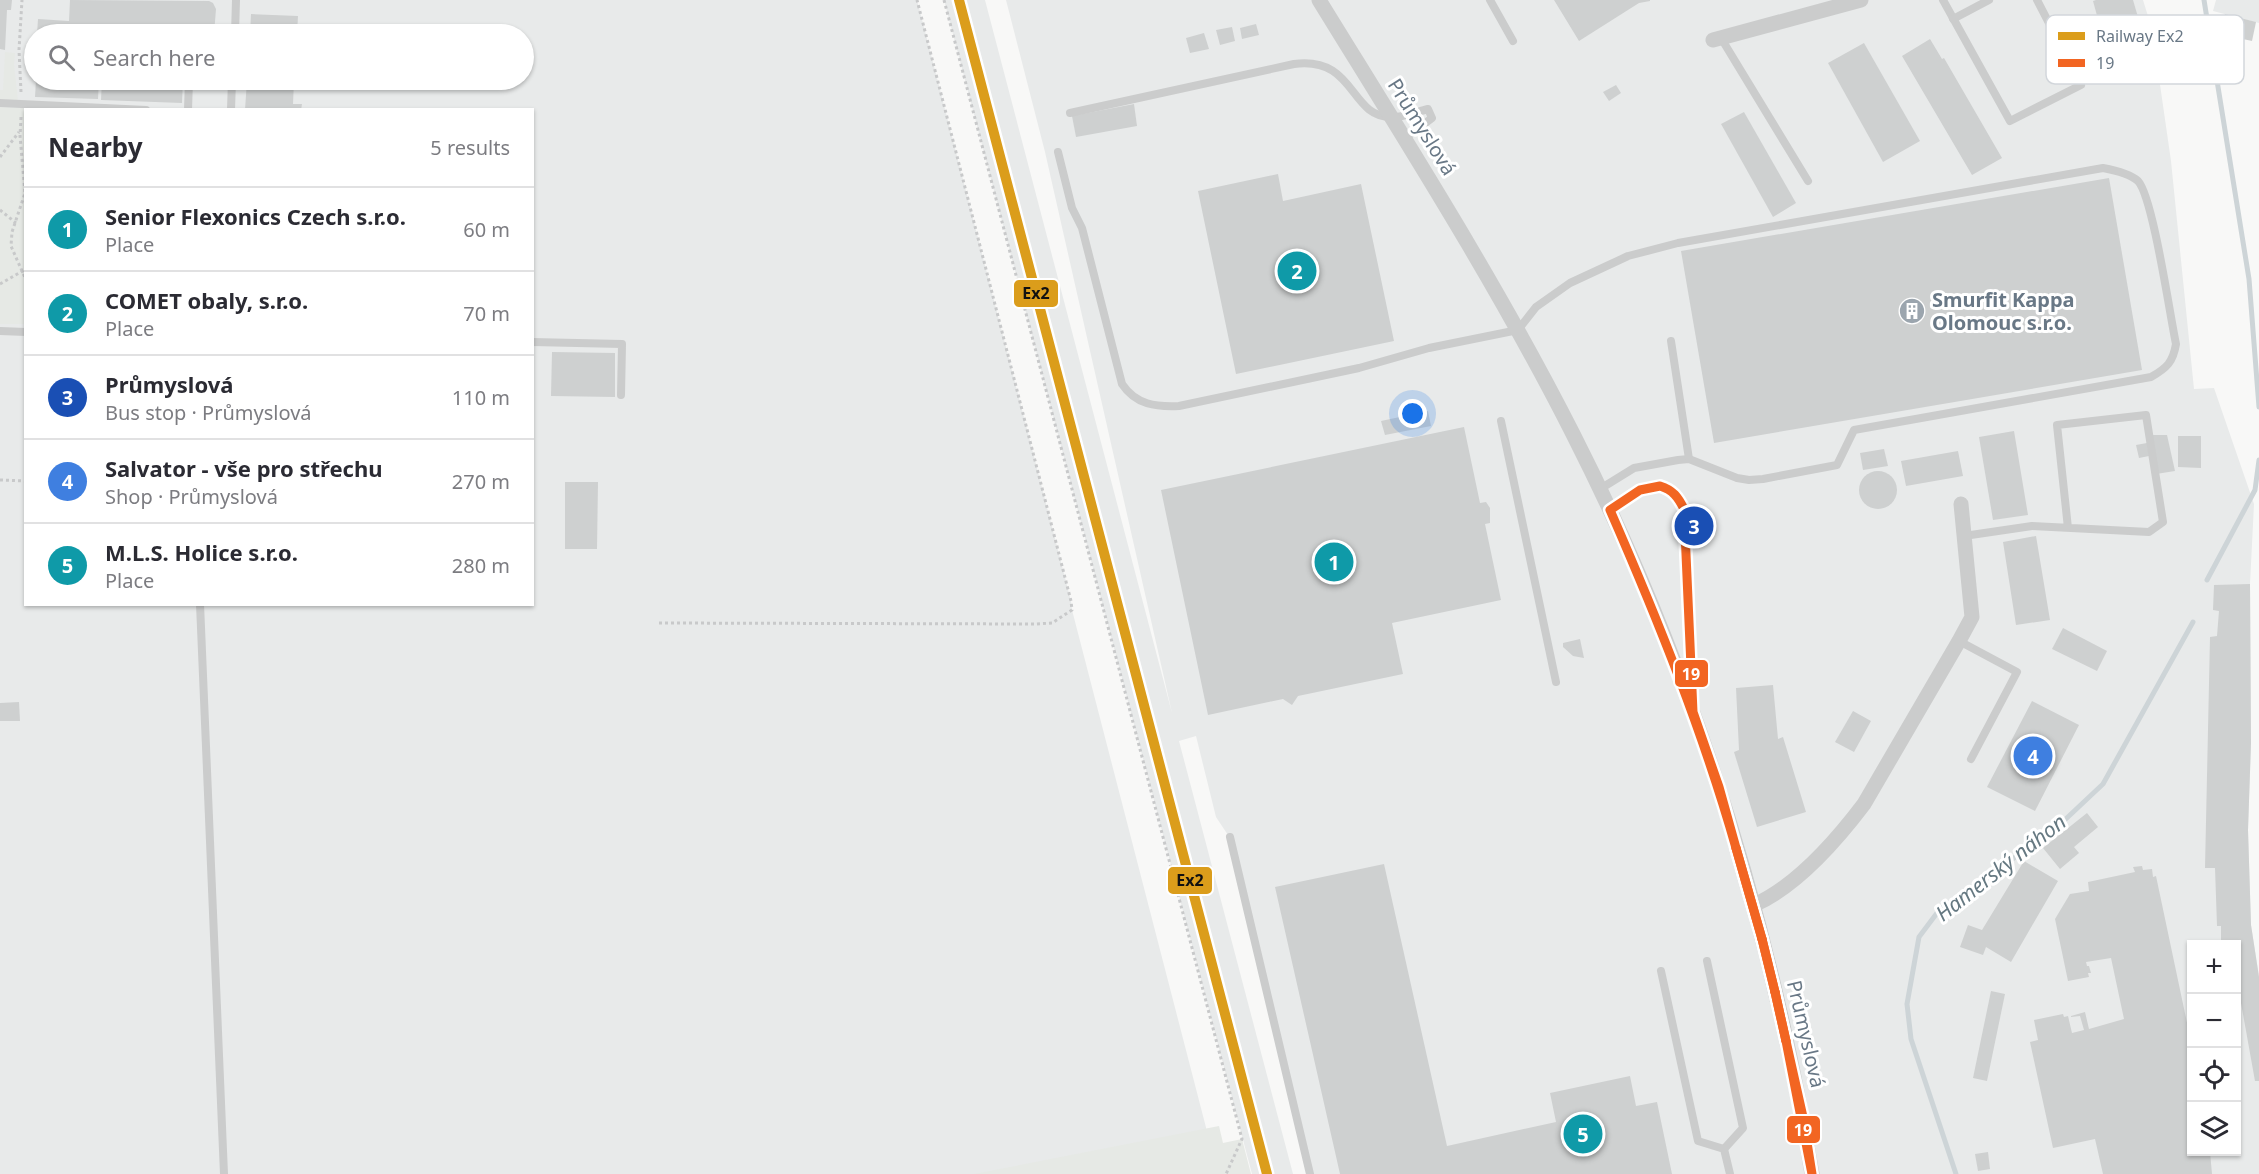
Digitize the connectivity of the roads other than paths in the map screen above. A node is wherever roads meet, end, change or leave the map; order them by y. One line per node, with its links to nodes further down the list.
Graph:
1 (236, 0): 10 (lane)
2 (1319, 0): 21 (street, Průmyslová)
3 (1490, 0): 12 (lane)
4 (1861, 0): 11 (street)
5 (1943, 0): 9 (lane)
6 (1989, 0): 9 (lane)
7 (2037, 0): 8 (lane)
8 (2046, 17)
9 (1953, 19): 13 (lane)
10 (235, 24)
11 (1717, 39): 24 (lane)
12 (1513, 41)
13 (2081, 84)
14 (189, 90): 18 (lane)
15 (232, 90): 19 (lane)
16 (0, 103): 17 (lane)
17 (96, 108)
18 (188, 108)
19 (231, 108)
20 (1070, 113): 21 (lane)
21 (1391, 118): 22 (street, Průmyslová); 22 (lane)
22 (1404, 139): 25 (street, Průmyslová)
23 (1058, 152): 25 (lane)
24 (1808, 181)
25 (1518, 330): 32 (lane); 33 (street, Průmyslová)
26 (0, 331): 27 (lane)
27 (24, 332)
28 (1671, 341): 32 (lane)
29 (534, 342): 30 (lane)
30 (621, 395)
31 (1501, 421): 40 (lane)
32 (1689, 459): 33 (lane)
33 (1600, 489): 35 (street, Průmyslová)
34 (1960, 504): 37 (street)
35 (1610, 510): 41 (street, Průmyslová); 41 (lane)
36 (2068, 528): 36 (lane); 37 (lane)
37 (1964, 536): 39 (street)
38 (201, 606): 48 (lane)
39 (1959, 641): 42 (lane); 44 (street)
40 (1556, 682)
41 (1693, 712): 44 (street, Průmyslová)
42 (1971, 759)
43 (1230, 837): 49 (lane)
44 (1754, 905): 51 (street, Průmyslová)
45 (1707, 961): 47 (lane)
46 (1661, 971): 47 (lane)
47 (1724, 1149): 50 (lane)
48 (224, 1174)
49 (1311, 1174)
50 (1730, 1174)
51 (1812, 1174)

